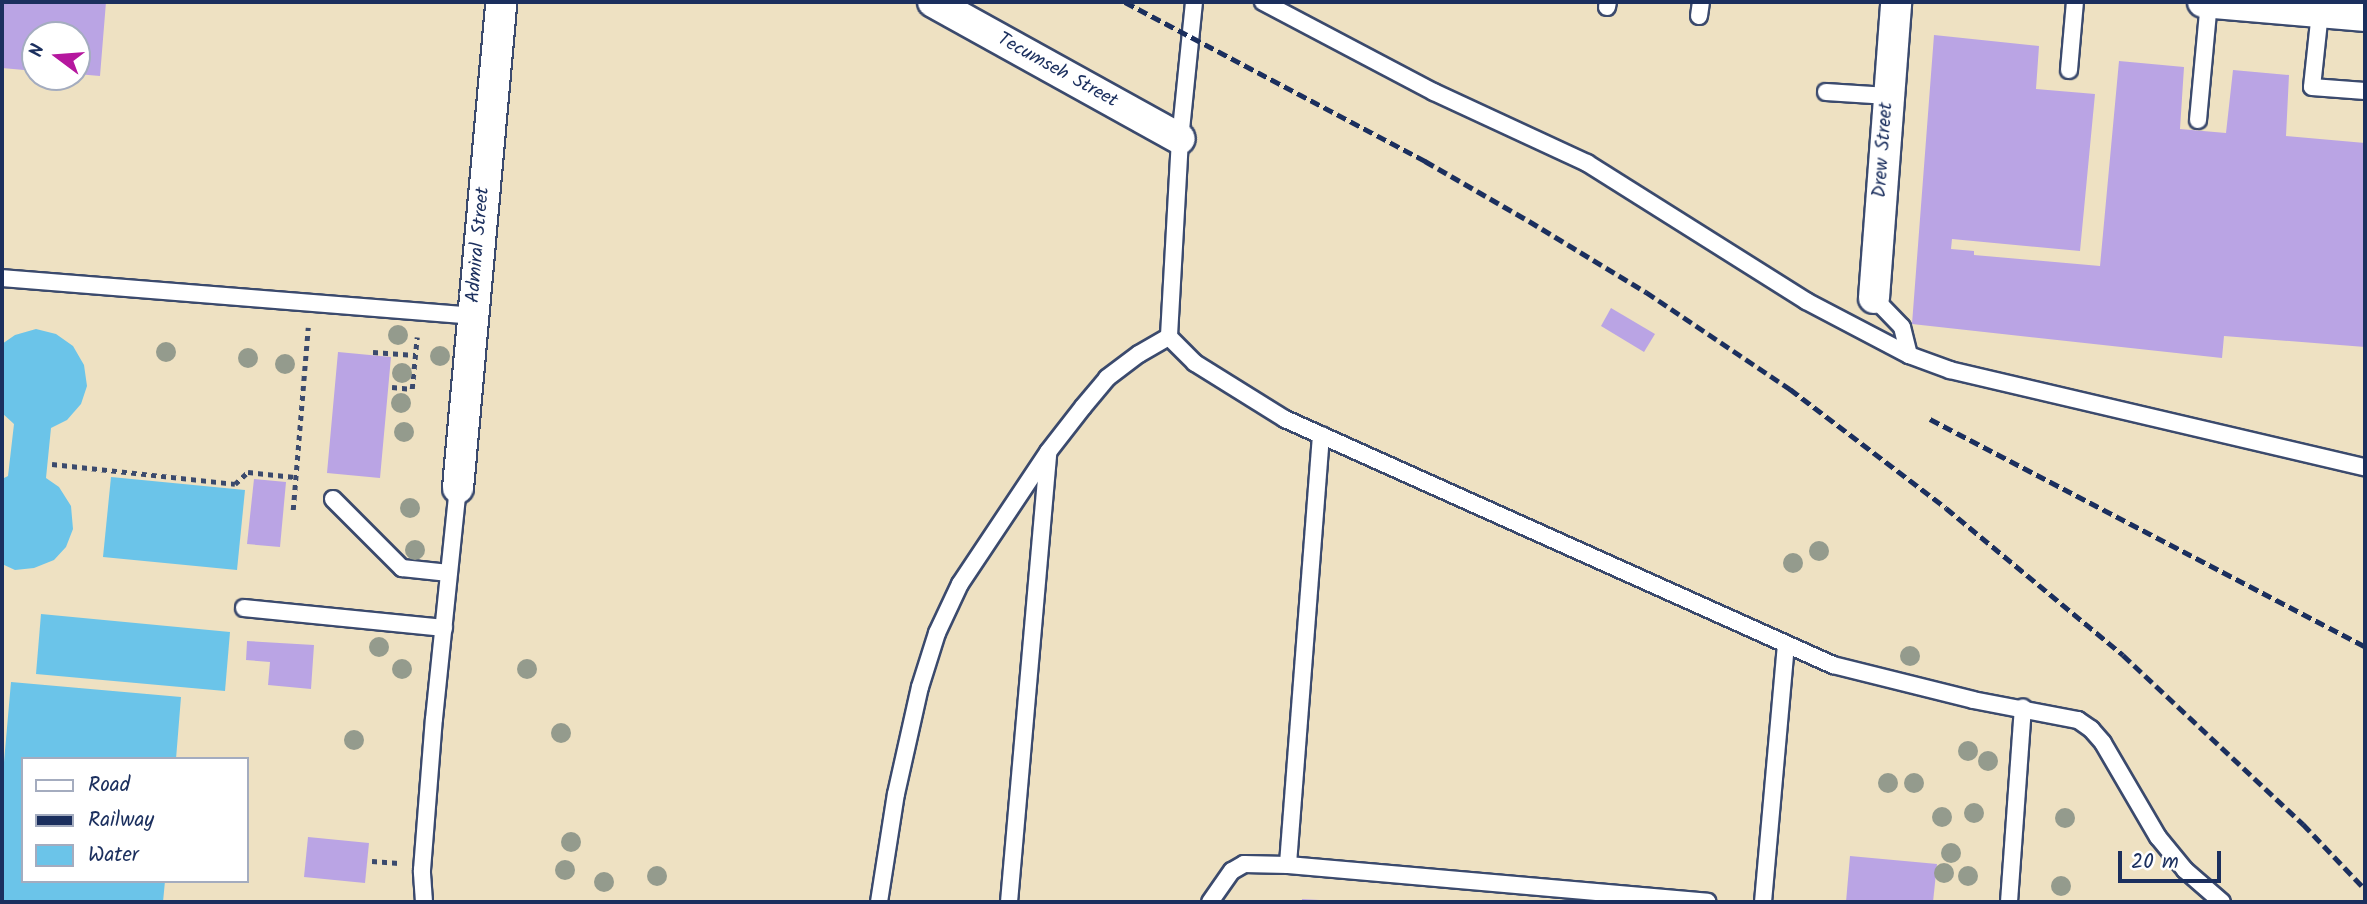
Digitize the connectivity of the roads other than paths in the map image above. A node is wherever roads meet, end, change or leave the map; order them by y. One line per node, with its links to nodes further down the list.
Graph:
1 (501, 2): 19 (street, Admiral Street)
2 (933, 2): 16 (street, Tecumseh Street)
3 (1194, 2): 16 (lane)
4 (1263, 2): 21 (lane)
5 (1896, 2): 14 (street, Drew Street)
6 (2075, 2): 11 (lane)
7 (2203, 2): 8 (street)
8 (2209, 2): 9 (street); 15 (lane)
9 (2319, 12): 10 (street); 12 (lane)
10 (2365, 16)
11 (2069, 70)
12 (2365, 91)
13 (1826, 92): 14 (lane)
14 (1888, 96): 18 (street, Drew Street)
15 (2198, 120)
16 (1180, 139): 20 (lane)
17 (2, 278): 19 (lane)
18 (1874, 298): 21 (lane)
19 (473, 316): 25 (street, Admiral Street)
20 (1169, 337): 22 (lane); 23 (lane)
21 (1909, 355): 24 (lane)
22 (1321, 435): 30 (lane); 32 (lane)
23 (1048, 452): 34 (lane); 35 (lane)
24 (2365, 467)
25 (458, 488): 27 (lane)
26 (333, 499): 27 (lane)
27 (449, 573): 29 (lane)
28 (243, 608): 29 (lane)
29 (444, 628): 33 (lane)
30 (1786, 646): 31 (lane); 38 (lane)
31 (2023, 708): 39 (lane); 40 (lane)
32 (1288, 865): 36 (lane); 37 (lane)
33 (424, 902)
34 (879, 902)
35 (1009, 902)
36 (1210, 902)
37 (1707, 902)
38 (1763, 902)
39 (2008, 902)
40 (2222, 902)

